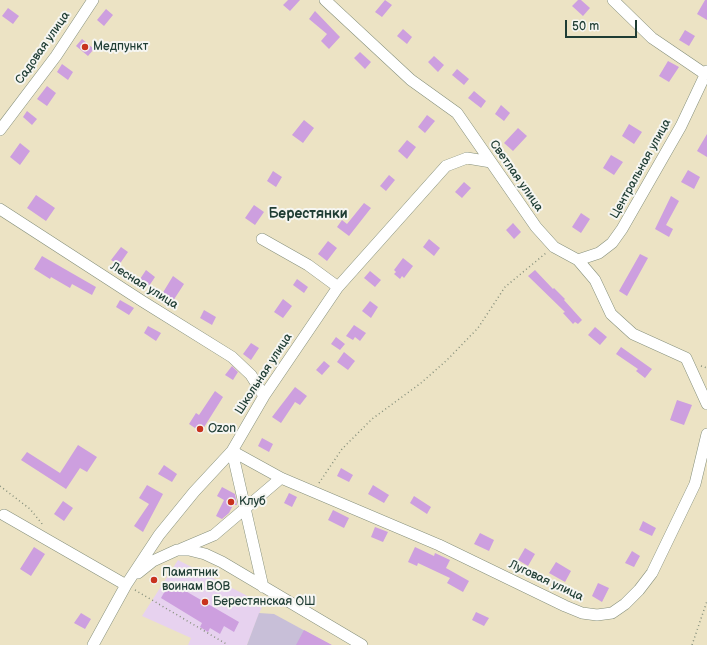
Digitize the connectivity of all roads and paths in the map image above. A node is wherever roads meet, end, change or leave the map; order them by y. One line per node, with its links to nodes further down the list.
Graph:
1 (93, 0): 5 (street, Садовая улица)
2 (325, 0): 6 (street, Светлая улица)
3 (613, 0): 4 (street)
4 (706, 72): 10 (street, Центральная улица)
5 (0, 130)
6 (491, 162): 9 (street, Светлая улица); 11 (street, Школьная улица)
7 (0, 209): 12 (street, Лесная улица)
8 (262, 239): 11 (street)
9 (554, 247): 10 (street, Светлая улица); 18 (path)
10 (578, 260): 13 (street, Светлая улица)
11 (338, 287): 12 (street, Школьная улица)
12 (264, 396): 15 (street, Школьная улица)
13 (707, 404)
14 (707, 434): 18 (street, Луговая улица)
15 (232, 451): 16 (street, Луговая улица); 19 (street); 23 (street, Школьная улица)
16 (281, 478): 18 (street, Луговая улица); 19 (street)
17 (0, 486): 21 (path)
18 (314, 492)
19 (245, 510): 22 (street); 24 (street)
20 (4, 515): 23 (street)
21 (44, 526)
22 (177, 550): 23 (street); 24 (street)
23 (126, 585): 26 (street, Школьная улица); 27 (path)
24 (264, 587): 28 (street)
25 (707, 601): 29 (path)
26 (93, 645)
27 (228, 645)
28 (362, 645)
29 (692, 645)

